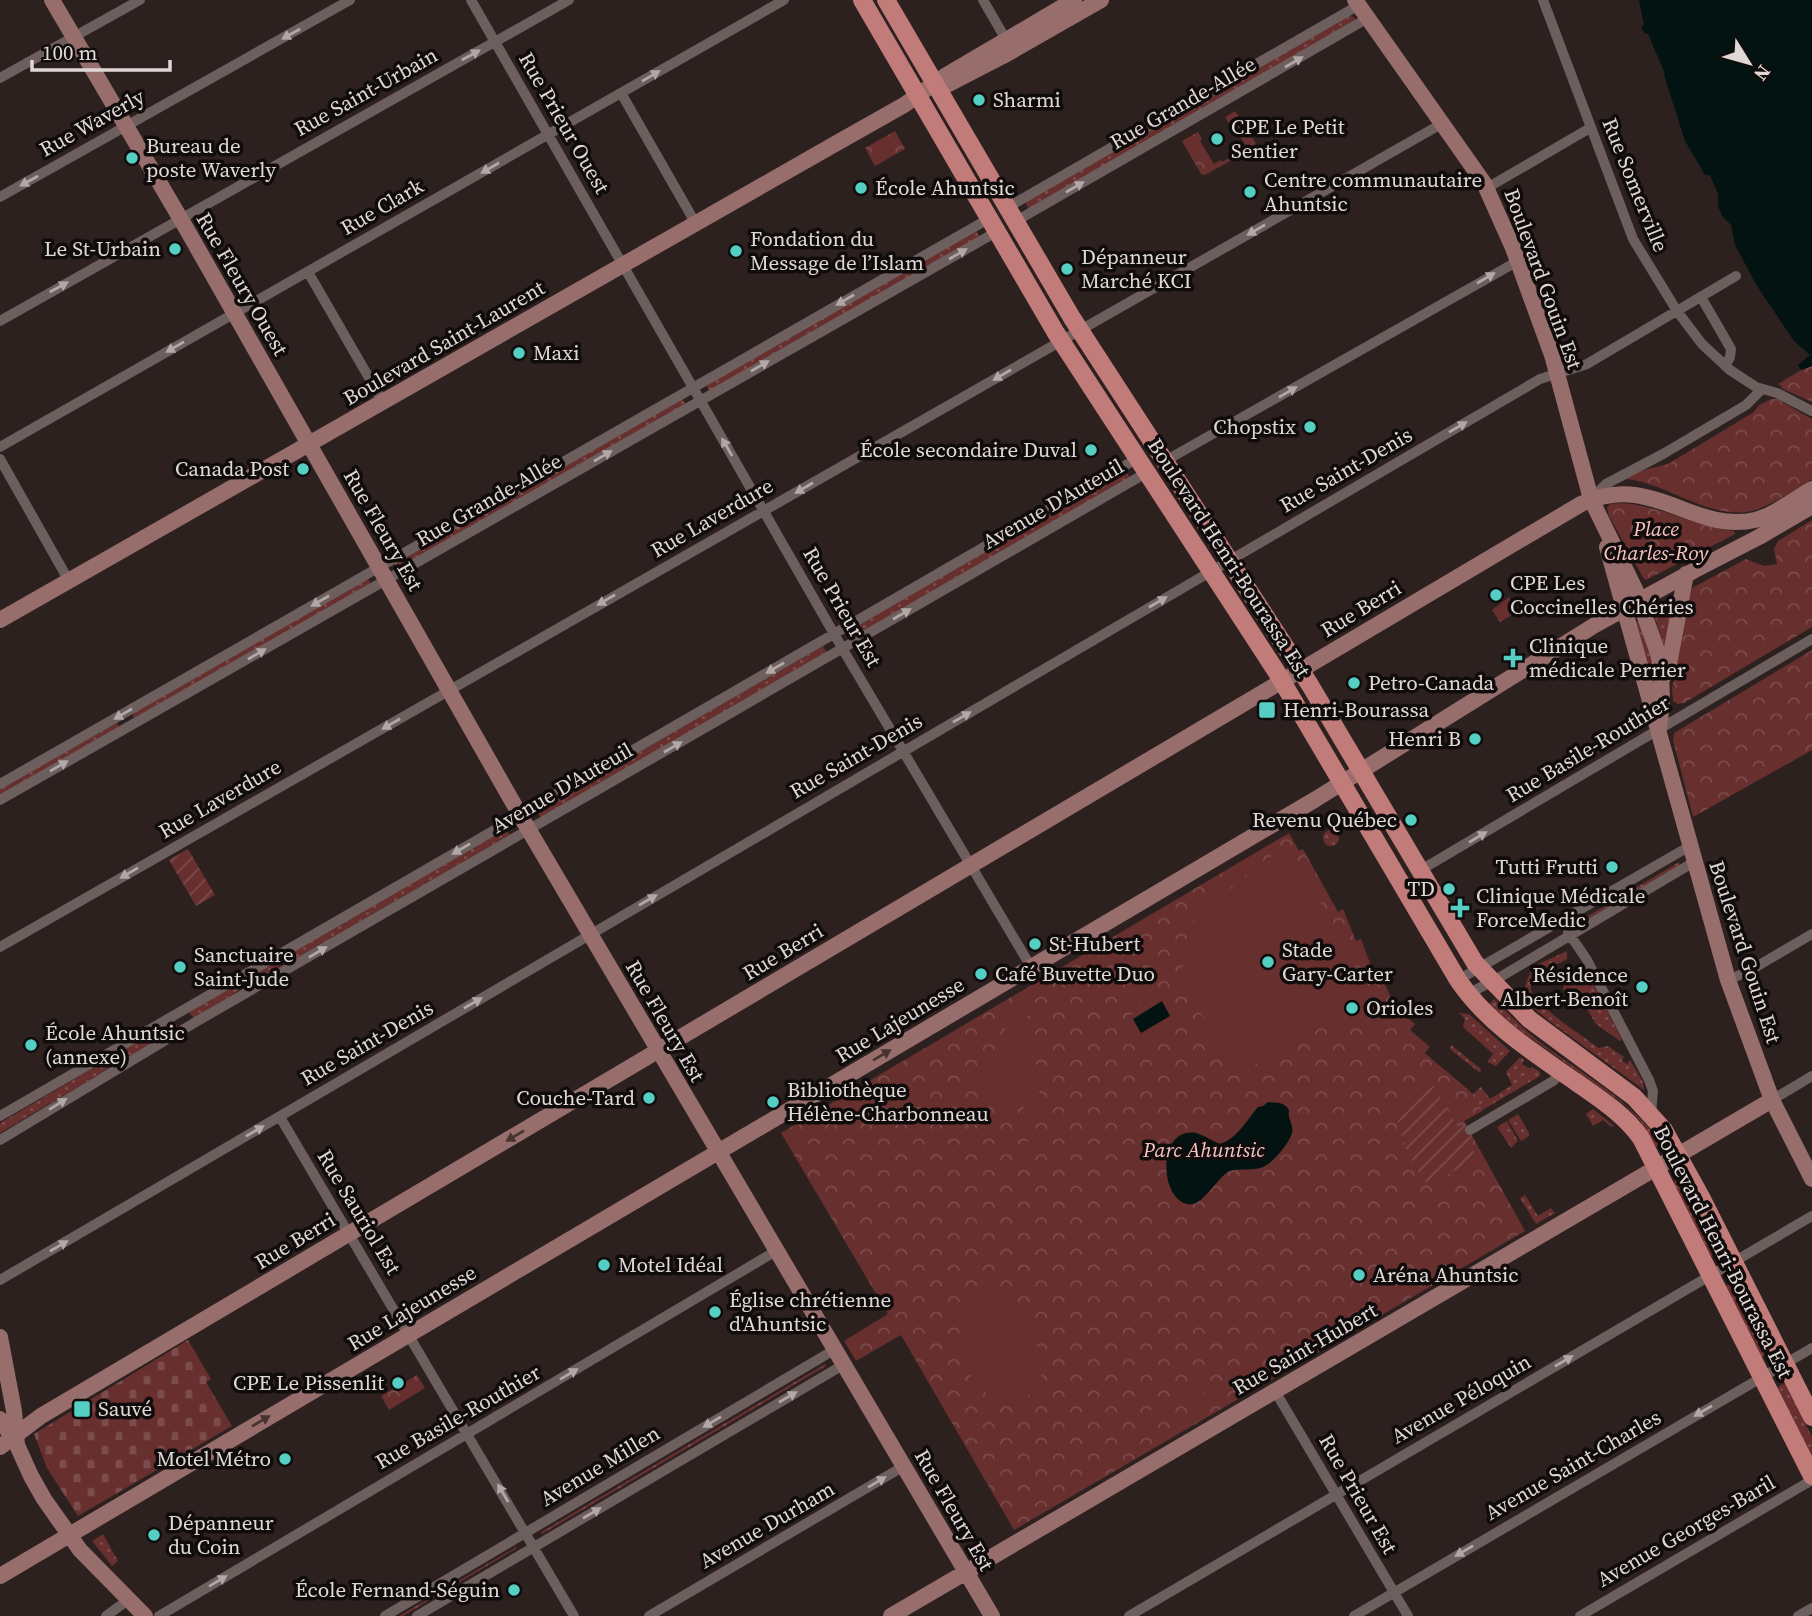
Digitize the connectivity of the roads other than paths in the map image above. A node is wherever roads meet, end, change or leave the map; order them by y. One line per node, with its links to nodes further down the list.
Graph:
1 (52, 0): 14 (main road, Rue Fleury Ouest)
2 (140, 0): 14 (street)
3 (350, 0): 22 (street, Rue Waverly, one-way to 22)
4 (471, 0): 15 (street, Rue Prieur Ouest)
5 (569, 0): 15 (street, Rue Saint-Urbain)
6 (784, 0): 19 (street, Rue Clark, one-way to 6)
7 (862, 0): 20 (main road, Boulevard Henri-Bourassa Est)
8 (886, 0): 18 (main road, Boulevard Henri-Bourassa Est)
9 (983, 0): 16 (street)
10 (1074, 0): 16 (main road, Boulevard Saint-Laurent)
11 (1101, 0): 16 (main road, Boulevard Saint-Laurent)
12 (1543, 0): 23 (street, Rue Somerville)
13 (1361, 8): 21 (main road, Boulevard Gouin Est); 27 (street, Rue Grande-Allée, one-way to 13); 27 (street, Rue Grande-Allée)
14 (74, 37): 17 (street); 22 (main road, Rue Fleury Ouest)
15 (496, 41): 24 (street, Rue Prieur Ouest); 28 (street, Rue Saint-Urbain, one-way to 15)
16 (1009, 45): 18 (main road, Boulevard Saint-Laurent)
17 (0, 78)
18 (937, 86): 20 (main road, Boulevard Saint-Laurent); 27 (main road, Boulevard Henri-Bourassa Est)
19 (621, 93): 24 (street, Rue Clark); 29 (street)
20 (914, 98): 29 (main road, Boulevard Saint-Laurent); 30 (main road, Boulevard Henri-Bourassa Est)
21 (1443, 122): 25 (main road, Boulevard Gouin Est); 39 (street, Rue Laverdure, one-way to 39)
22 (127, 126): 26 (street, Rue Waverly, one-way to 26); 28 (main road, Rue Fleury Ouest)
23 (1590, 128): 25 (street); 36 (street, Rue Somerville)
24 (549, 134): 32 (street, Rue Prieur Ouest); 33 (street, Rue Clark, one-way to 33)
25 (1487, 188): 31 (main road, Boulevard Gouin Est)
26 (0, 197)
27 (1012, 214): 39 (main road, Boulevard Henri-Bourassa Est)
28 (181, 219): 37 (main road, Rue Fleury Ouest); 38 (street, Rue Saint-Urbain, one-way to 28)
29 (696, 224): 32 (main road, Boulevard Saint-Laurent)
30 (994, 224): 40 (main road, Boulevard Henri-Bourassa Est); 43 (street, Rue Grande-Allée, one-way to 43); 45 (street, Rue Grande-Allée, one-way to 30)
31 (1518, 261): 42 (main road, Boulevard Gouin Est); 51 (street, one-way to 31)
32 (623, 265): 43 (street, Rue Prieur Est); 46 (main road, Boulevard Saint-Laurent)
33 (308, 272): 37 (street, Rue Clark); 46 (street)
34 (1736, 276): 35 (street, Rue Saint-Denis)
35 (1701, 297): 36 (street, Rue Saint-Denis); 41 (street)
36 (1677, 311): 41 (street, Rue Somerville); 42 (street, Rue Saint-Denis)
37 (235, 314): 48 (main road, Rue Fleury Ouest); 49 (street, Rue Clark, one-way to 49)
38 (0, 321)
39 (1080, 330): 40 (street, Rue Laverdure); 51 (main road, Boulevard Henri-Bourassa Est)
40 (1061, 341): 52 (main road, Boulevard Henri-Bourassa Est); 56 (street, Rue Laverdure, one-way to 56)
41 (1726, 366): 44 (street, Rue Somerville)
42 (1558, 373): 54 (main road, Boulevard Gouin Est); 59 (street, Rue Saint-Denis, one-way to 42)
43 (693, 387): 45 (street, Rue Prieur Est); 61 (street, Rue Grande-Allée)
44 (1762, 389): 47 (street, Rue Somerville); 54 (street, Rue Berri)
45 (701, 400): 56 (street, Rue Prieur Est, one-way to 45); 61 (street, Rue Grande-Allée, one-way to 45)
46 (383, 402): 48 (main road, Boulevard Saint-Laurent)
47 (1812, 411)
48 (309, 444): 61 (main road, Rue Fleury Est); 63 (main road, Boulevard Saint-Laurent)
49 (0, 447)
50 (0, 459): 63 (street)
51 (1165, 461): 59 (main road, Boulevard Henri-Bourassa Est)
52 (1142, 466): 60 (main road, Boulevard Henri-Bourassa Est); 67 (street, Avenue D'Auteuil); 69 (street, Avenue D'Auteuil, one-way to 52)
53 (1812, 489): 57 (main road)
54 (1591, 499): 57 (main road, Rue Berri); 58 (main road, Boulevard Gouin Est); 70 (main road, Rue Berri)
55 (1812, 506): 57 (main road)
56 (764, 510): 67 (street, Rue Prieur Est); 73 (street, Rue Laverdure, one-way to 73)
57 (1781, 516): 62 (main road, Rue Lajeunesse)
58 (1601, 524): 64 (main road, Boulevard Gouin Est); 65 (main road, Boulevard Gouin Est)
59 (1230, 560): 60 (street, Rue Saint-Denis); 70 (main road, Boulevard Henri-Bourassa Est)
60 (1211, 572): 71 (main road, Boulevard Henri-Bourassa Est); 75 (street, Rue Saint-Denis, one-way to 60)
61 (383, 573): 73 (main road, Rue Fleury Est); 78 (street, Rue Grande-Allée, one-way to 78); 79 (street, Rue Grande-Allée, one-way to 61)
62 (1686, 575): 64 (main road, Rue Lajeunesse); 72 (main road)
63 (69, 581): 66 (main road, Boulevard Saint-Laurent)
64 (1640, 600): 65 (main road, Rue Lajeunesse); 72 (main road, Boulevard Gouin Est)
65 (1625, 610): 74 (main road, Boulevard Gouin Est); 76 (main road, Rue Lajeunesse)
66 (0, 620)
67 (834, 633): 69 (street, Rue Prieur Est); 80 (street, Avenue D'Auteuil, one-way to 80)
68 (1812, 639): 74 (street, Rue Basile-Routhier)
69 (843, 648): 75 (street, Rue Prieur Est); 81 (street, Avenue D'Auteuil, one-way to 69)
70 (1301, 670): 71 (main road, Rue Berri); 76 (main road, Boulevard Henri-Bourassa Est)
71 (1282, 681): 77 (main road, Boulevard Henri-Bourassa Est); 84 (main road, Rue Berri)
72 (1662, 681): 74 (main road, Boulevard Gouin Est)
73 (450, 690): 80 (main road, Rue Fleury Est); 90 (street, Rue Laverdure, one-way to 90)
74 (1659, 729): 82 (main road, Boulevard Gouin Est); 85 (street, Rue Basile-Routhier, one-way to 74)
75 (903, 751): 84 (street, Rue Prieur Est); 88 (street, Rue Saint-Denis, one-way to 75)
76 (1361, 771): 77 (main road, Rue Lajeunesse); 85 (main road, Boulevard Henri-Bourassa Est)
77 (1342, 783): 91 (main road, Rue Lajeunesse); 95 (main road, Boulevard Henri-Bourassa Est)
78 (0, 784)
79 (0, 800)
80 (520, 815): 81 (main road, Rue Fleury Est); 101 (street, Avenue D'Auteuil, one-way to 101)
81 (528, 830): 88 (main road, Rue Fleury Est); 104 (street, Avenue D'Auteuil, one-way to 81)
82 (1690, 846): 83 (main road, Boulevard Gouin Est); 86 (street)
83 (1694, 862): 89 (street); 93 (main road, Boulevard Gouin Est)
84 (971, 866): 91 (street, Rue Prieur Est); 96 (main road, Rue Berri)
85 (1419, 872): 92 (main road, Boulevard Henri-Bourassa Est)
86 (1561, 921): 89 (street, Boulevard Henri-Bourassa Est); 92 (street)
87 (1812, 934): 93 (street)
88 (590, 935): 96 (main road, Rue Fleury Est); 102 (street, Rue Saint-Denis, one-way to 88)
89 (1570, 936): 94 (street); 100 (street, Boulevard Henri-Bourassa Est)
90 (0, 947)
91 (1031, 967): 105 (main road, Rue Lajeunesse, one-way to 91)
92 (1479, 968): 94 (main road, Boulevard Henri-Bourassa Est); 95 (street)
93 (1728, 980): 99 (main road, Boulevard Gouin Est)
94 (1491, 982): 95 (street); 100 (main road, Boulevard Henri-Bourassa Est)
95 (1463, 987): 97 (main road, Boulevard Henri-Bourassa Est)
96 (658, 1051): 105 (main road, Rue Fleury Est); 110 (main road, Rue Berri, one-way to 110)
97 (1562, 1072): 103 (street); 107 (main road, Boulevard Henri-Bourassa Est)
98 (1812, 1076): 99 (street, Rue Saint-Hubert)
99 (1772, 1100): 106 (main road, Rue Saint-Hubert); 108 (main road, Boulevard Gouin Est)
100 (1651, 1115): 106 (main road, Boulevard Henri-Bourassa Est)
101 (0, 1116)
102 (280, 1116): 110 (street, Rue Sauriol Est); 114 (street, Rue Saint-Denis, one-way to 102)
103 (1470, 1130)
104 (0, 1140)
105 (718, 1152): 111 (main road, Rue Fleury Est); 115 (main road, Rue Lajeunesse)
106 (1678, 1154): 107 (main road, Rue Saint-Hubert); 112 (main road, Boulevard Henri-Bourassa Est)
107 (1656, 1167): 113 (main road, Boulevard Henri-Bourassa Est); 122 (main road, Rue Saint-Hubert)
108 (1812, 1179)
109 (1812, 1216): 112 (street, Avenue Péloquin)
110 (349, 1233): 115 (street, Rue Sauriol Est); 126 (main road, Rue Berri)
111 (776, 1251): 118 (main road, Rue Fleury Est); 125 (street, Rue Basile-Routhier, one-way to 111)
112 (1734, 1262): 113 (street, Avenue Péloquin); 119 (main road, Boulevard Henri-Bourassa Est)
113 (1710, 1276): 121 (main road, Boulevard Henri-Bourassa Est); 129 (street, Avenue Péloquin, one-way to 113)
114 (0, 1280)
115 (409, 1334): 125 (street, Rue Sauriol Est); 131 (main road, Rue Lajeunesse, one-way to 115)
116 (0, 1337): 126 (main road)
117 (1812, 1348): 119 (street, Avenue Saint-Charles)
118 (834, 1350): 120 (main road, Rue Fleury Est); 130 (street, Avenue Millen, one-way to 130)
119 (1785, 1363): 121 (street, Avenue Saint-Charles); 123 (main road, Boulevard Henri-Bourassa Est)
120 (843, 1365): 127 (main road, Rue Fleury Est); 132 (street, Avenue Millen, one-way to 120)
121 (1762, 1377): 128 (main road, Boulevard Henri-Bourassa Est); 135 (street, Avenue Saint-Charles, one-way to 135)
122 (1276, 1391): 129 (street, Rue Prieur Est); 133 (main road, Rue Saint-Hubert)
123 (1812, 1417)
124 (0, 1419): 126 (main road)
125 (468, 1434): 130 (street, Rue Sauriol Est, one-way to 125); 140 (street, Rue Basile-Routhier, one-way to 125)
126 (11, 1441): 131 (main road)
127 (904, 1466): 133 (main road, Rue Fleury Est); 144 (street, Avenue Durham, one-way to 127)
128 (1812, 1478): 150 (street, Avenue Georges-Baril)
129 (1336, 1494): 135 (street, Rue Prieur Est); 147 (street, Avenue Péloquin)
130 (525, 1532): 132 (street, Rue Sauriol Est); 141 (street, Avenue Millen)
131 (69, 1534): 134 (main road, Rue Lajeunesse); 136 (main road)
132 (533, 1547): 142 (street, Avenue Millen); 143 (street, Rue Sauriol Est)
133 (966, 1572): 145 (main road, Rue Saint-Hubert); 146 (main road, Rue Fleury Est)
134 (0, 1576)
135 (1394, 1593): 148 (street, Avenue Saint-Charles); 149 (street, Rue Prieur Est)
136 (128, 1600): 138 (street); 139 (main road)
137 (1812, 1608): 151 (street)
138 (106, 1616)
139 (145, 1616)
140 (159, 1616)
141 (385, 1616)
142 (417, 1616)
143 (574, 1616)
144 (649, 1616)
145 (891, 1616)
146 (992, 1616)
147 (1129, 1616)
148 (1354, 1616)
149 (1408, 1616)
150 (1580, 1616)
151 (1798, 1616)

